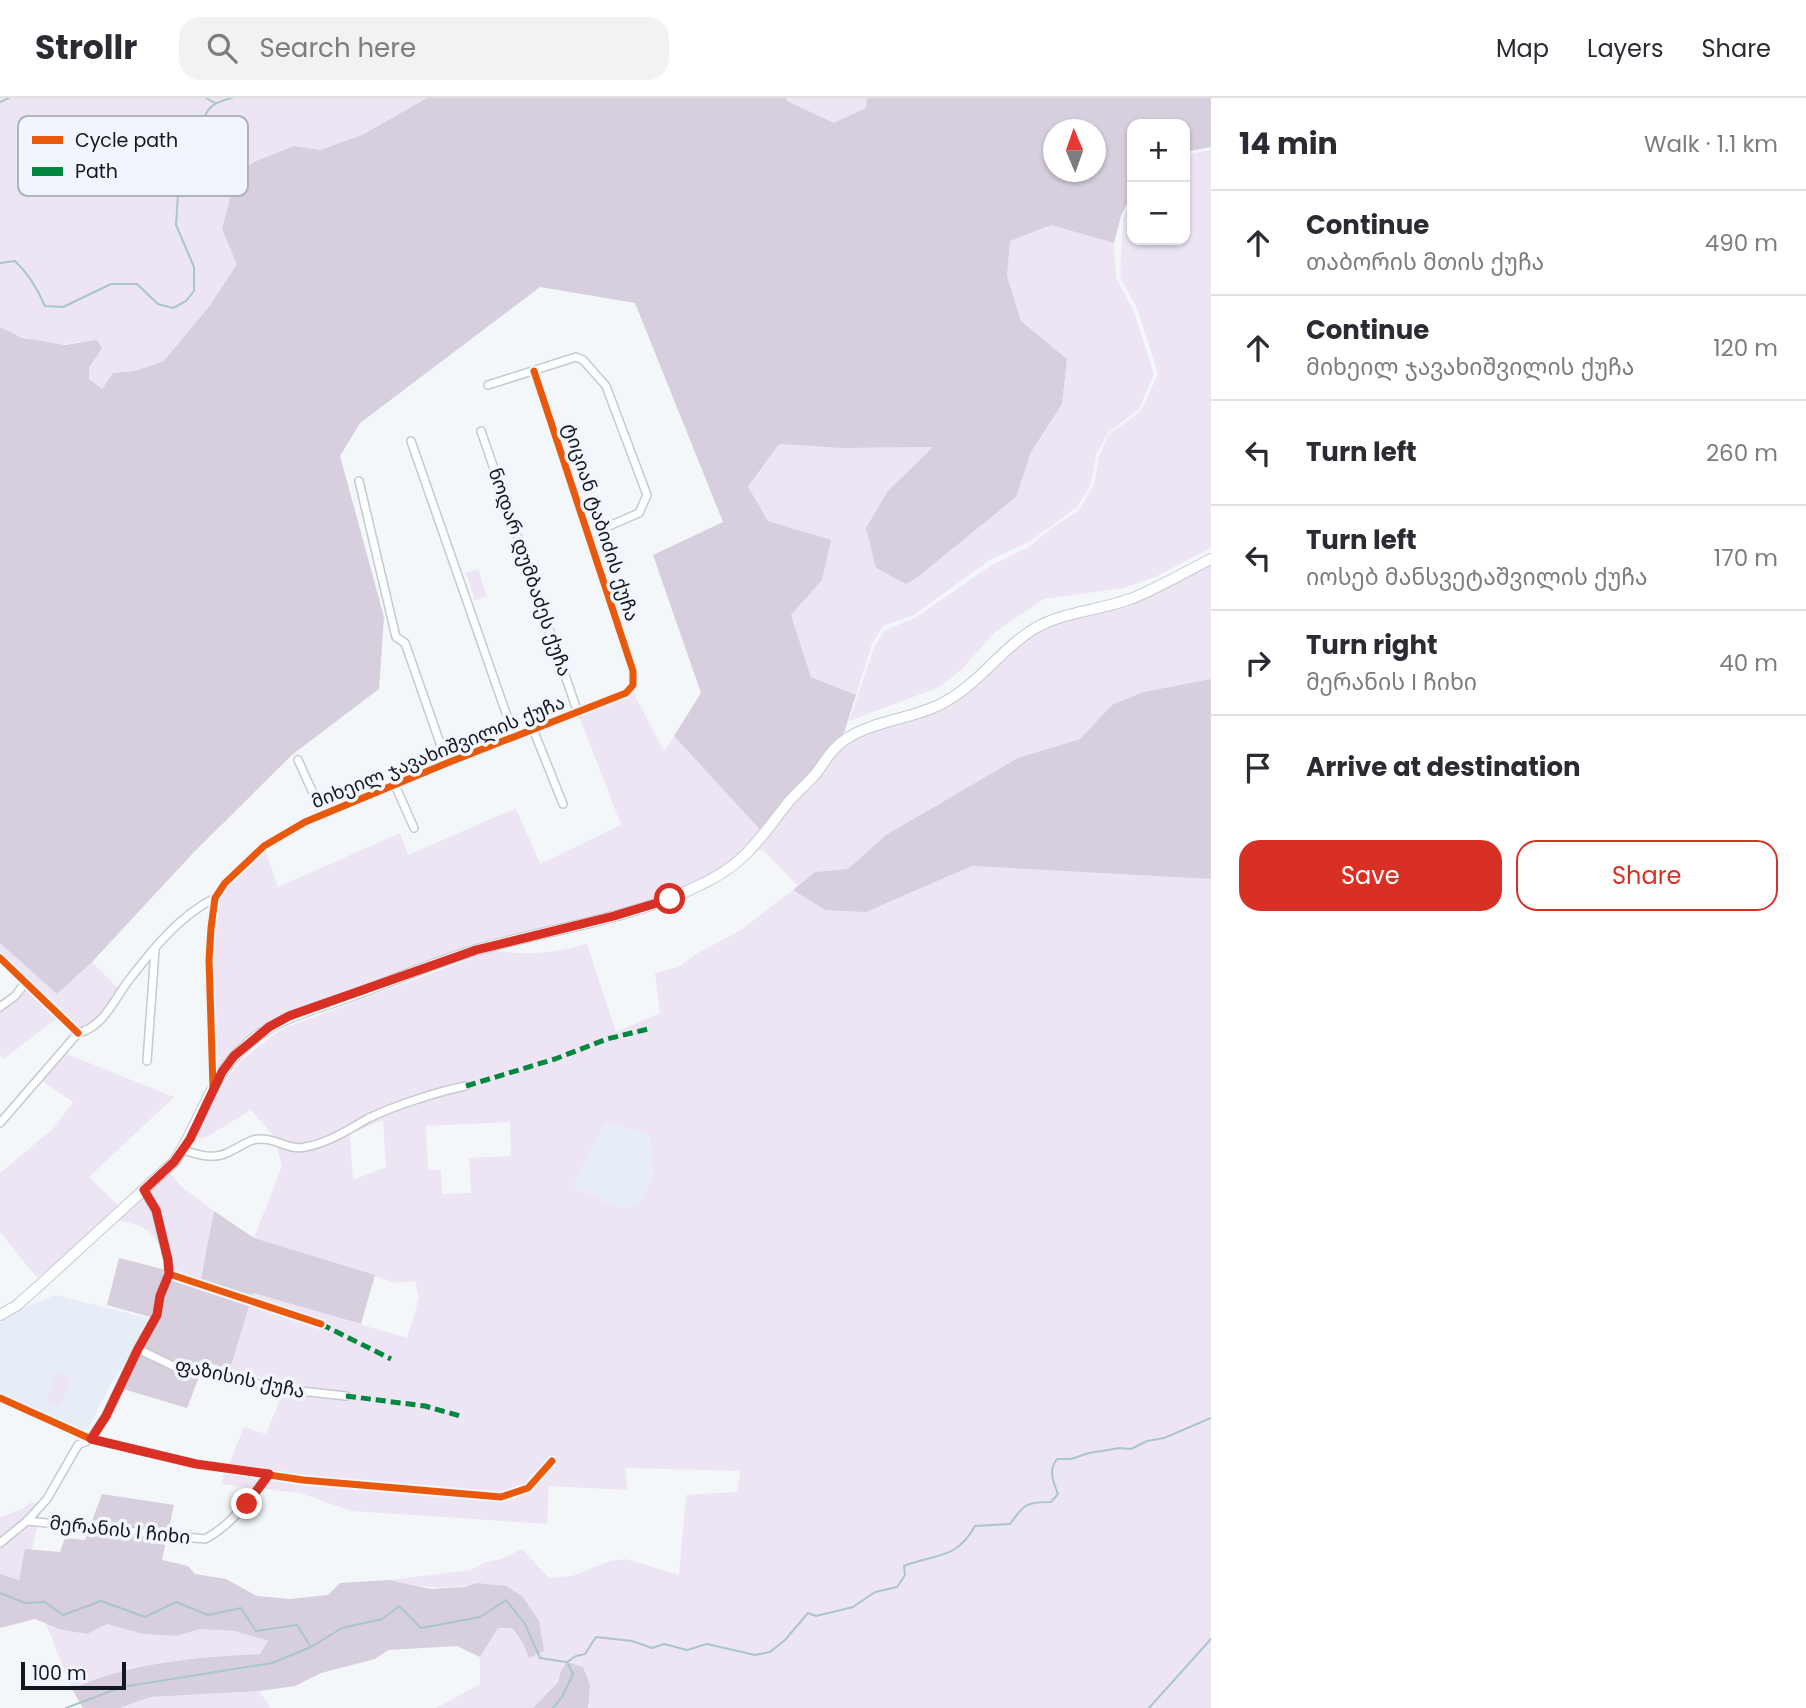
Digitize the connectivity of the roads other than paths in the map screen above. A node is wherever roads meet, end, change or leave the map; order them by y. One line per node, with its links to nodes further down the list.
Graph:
1 (534, 371): 2 (street); 6 (street, ტიციან ტაბიძის ქუჩა); 6 (street)
2 (488, 385)
3 (481, 431): 9 (street, ნოდარ დუმბაძეს ქუჩა)
4 (411, 441): 11 (street)
5 (359, 481): 13 (street)
6 (588, 535): 8 (street, ტიციან ტაბიძის ქუჩა)
7 (1211, 559): 26 (main road)
8 (633, 685): 9 (street, მიხეილ ჯავახიშვილის ქუჩა)
9 (578, 713): 10 (street, მიხეილ ჯავახიშვილის ქუჩა)
10 (533, 729): 11 (street, მიხეილ ჯავახიშვილის ქუჩა); 15 (street)
11 (514, 736): 13 (street, მიხეილ ჯავახიშვილის ქუჩა)
12 (298, 760): 16 (street)
13 (447, 763): 14 (street, მიხეილ ჯავახიშვილის ქუჩა)
14 (395, 785): 16 (street, მიხეილ ჯავახიშვილის ქუჩა); 17 (street)
15 (563, 804)
16 (323, 815): 18 (street, მიხეილ ჯავახიშვილის ქუჩა)
17 (414, 828)
18 (215, 898): 19 (street, მიხეილ ჯავახიშვილის ქუჩა); 26 (street)
19 (155, 950): 23 (street, მიხეილ ჯავახიშვილის ქუჩა); 24 (street)
20 (0, 958): 21 (street)
21 (25, 983): 22 (street); 23 (street)
22 (0, 1007)
23 (78, 1034): 27 (street, მიხეილ ჯავახიშვილის ქუჩა)
24 (146, 1061)
25 (466, 1086): 28 (street)
26 (213, 1088): 28 (main road)
27 (0, 1123)
28 (183, 1150): 29 (main road)
29 (144, 1190): 30 (street); 31 (main road)
30 (169, 1274): 32 (street); 33 (street)
31 (0, 1315)
32 (321, 1324)
33 (138, 1349): 34 (street, ფაზისის ქუჩა); 36 (street)
34 (346, 1396)
35 (0, 1398): 36 (street)
36 (91, 1439): 38 (street); 39 (street)
37 (552, 1461): 38 (street)
38 (269, 1474): 39 (street, მერანის I ჩიხი)
39 (27, 1521): 40 (street)
40 (1, 1542)

